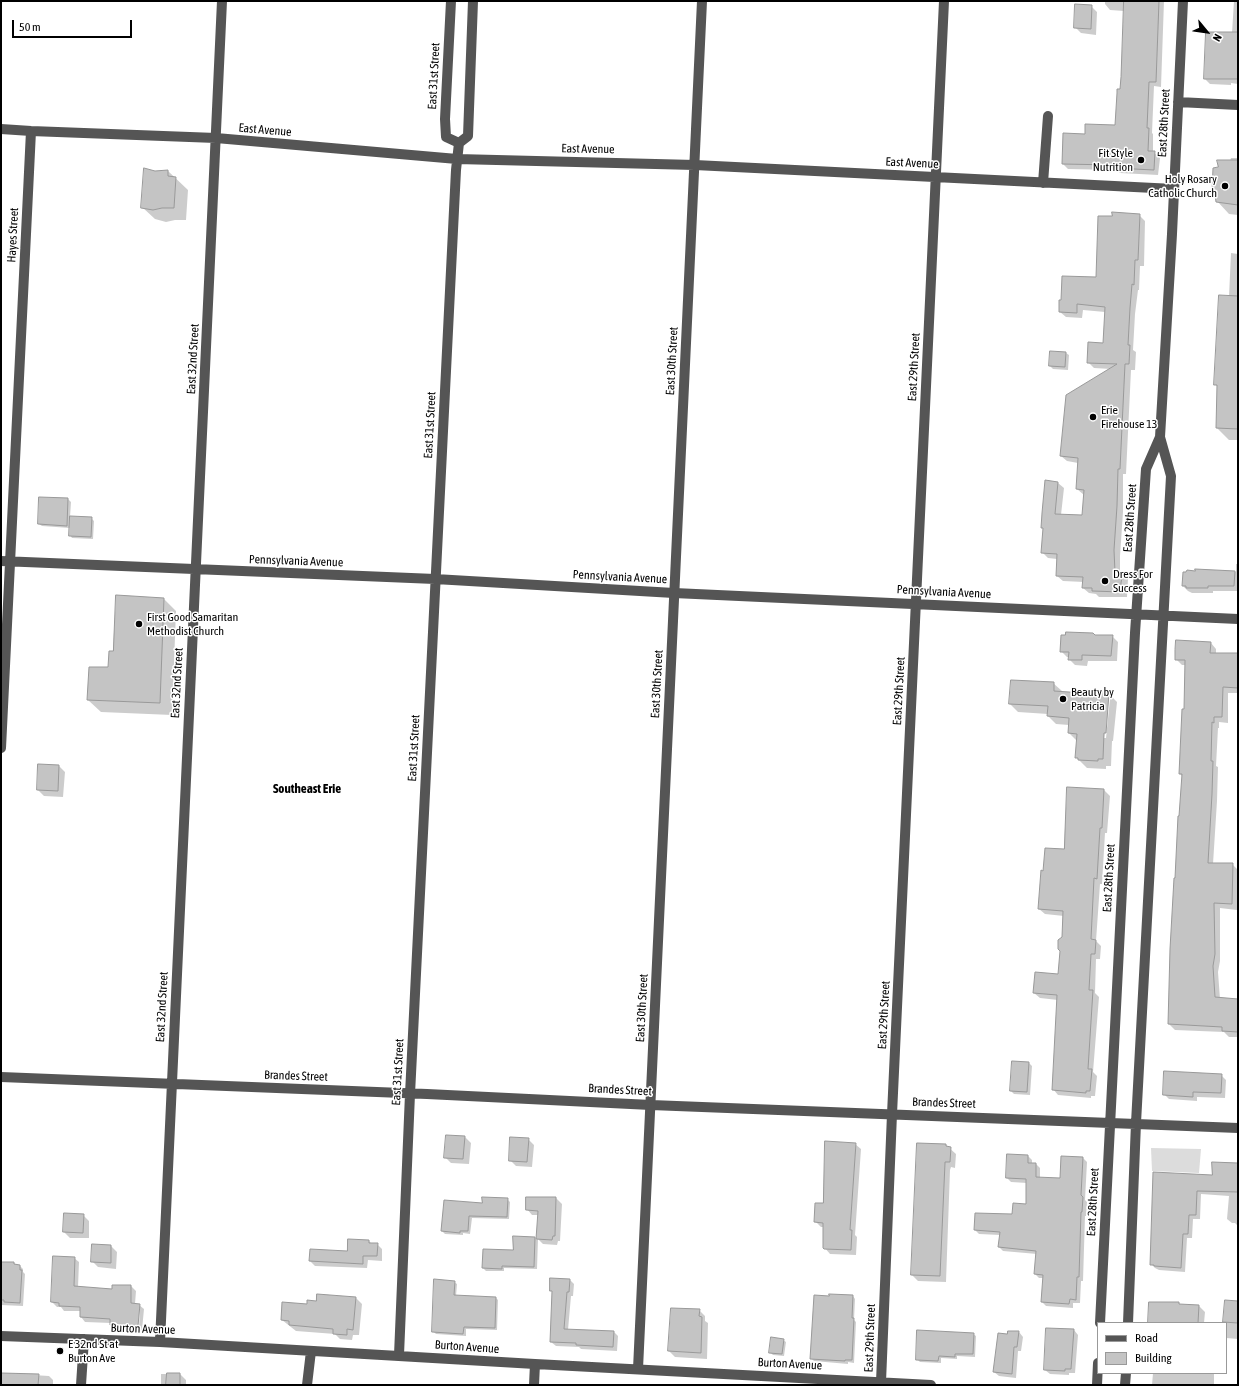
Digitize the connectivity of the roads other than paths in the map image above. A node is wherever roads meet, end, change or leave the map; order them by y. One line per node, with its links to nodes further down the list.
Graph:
1 (222, 1): 12 (street, East 32nd Street)
2 (451, 1): 13 (street, East 31st Street)
3 (473, 1): 13 (street, East 31st Street)
4 (702, 1): 15 (street, East 30th Street)
5 (944, 1): 16 (street, East 29th Street)
6 (1183, 1): 7 (street, East 28th Street)
7 (1178, 102): 8 (street); 18 (street, East 28th Street)
8 (1238, 105)
9 (1048, 116): 17 (street)
10 (1, 129): 11 (street, East Avenue)
11 (31, 131): 12 (street, East Avenue); 20 (street, Hayes Street)
12 (216, 138): 14 (street, East Avenue); 21 (street, East 32nd Street)
13 (459, 143): 14 (street, East 31st Street)
14 (457, 159): 15 (street, East Avenue); 22 (street, East 31st Street)
15 (695, 165): 16 (street, East Avenue); 23 (street, East 30th Street)
16 (936, 178): 17 (street, East Avenue); 24 (street, East 29th Street)
17 (1043, 183): 18 (street, East Avenue)
18 (1174, 190): 19 (street, East 28th Street)
19 (1160, 437): 25 (street, East 28th Street); 26 (street, East 28th Street)
20 (5, 561): 21 (street, Pennsylvania Avenue); 28 (street, Hayes Street)
21 (196, 570): 22 (street, Pennsylvania Avenue); 30 (street, East 32nd Street)
22 (435, 579): 23 (street, Pennsylvania Avenue); 31 (street, East 31st Street)
23 (674, 593): 24 (street, Pennsylvania Avenue); 32 (street, East 30th Street)
24 (916, 604): 25 (street, Pennsylvania Avenue); 33 (street, East 29th Street)
25 (1137, 614): 26 (street, Pennsylvania Avenue); 34 (street, East 28th Street)
26 (1163, 615): 27 (street, Pennsylvania Avenue); 35 (street, East 28th Street)
27 (1238, 618)
28 (1, 748)
29 (1, 1076): 30 (street, Brandes Street)
30 (171, 1083): 31 (street, Brandes Street); 41 (street, East 32nd Street)
31 (410, 1094): 32 (street, Brandes Street); 43 (street, East 31st Street)
32 (651, 1105): 33 (street, Brandes Street); 45 (street, East 30th Street)
33 (892, 1114): 34 (street, Brandes Street); 48 (street, East 29th Street)
34 (1109, 1122): 35 (street, Brandes Street); 37 (street, East 28th Street)
35 (1136, 1124): 36 (street, Brandes Street); 38 (street, East 28th Street)
36 (1238, 1128)
37 (1100, 1322)
38 (1128, 1322)
39 (1, 1336): 40 (street, Burton Avenue)
40 (84, 1339): 41 (street, Burton Avenue); 49 (street)
41 (160, 1342): 42 (street, Burton Avenue)
42 (310, 1351): 43 (street, Burton Avenue); 50 (street)
43 (399, 1355): 44 (street, Burton Avenue)
44 (535, 1364): 45 (street, Burton Avenue); 51 (street)
45 (638, 1369): 48 (street, Burton Avenue)
46 (1098, 1374): 53 (street)
47 (1126, 1374): 54 (street)
48 (881, 1382): 52 (street, Burton Avenue)
49 (81, 1385)
50 (307, 1385)
51 (534, 1385)
52 (931, 1385)
53 (1097, 1385)
54 (1125, 1385)

